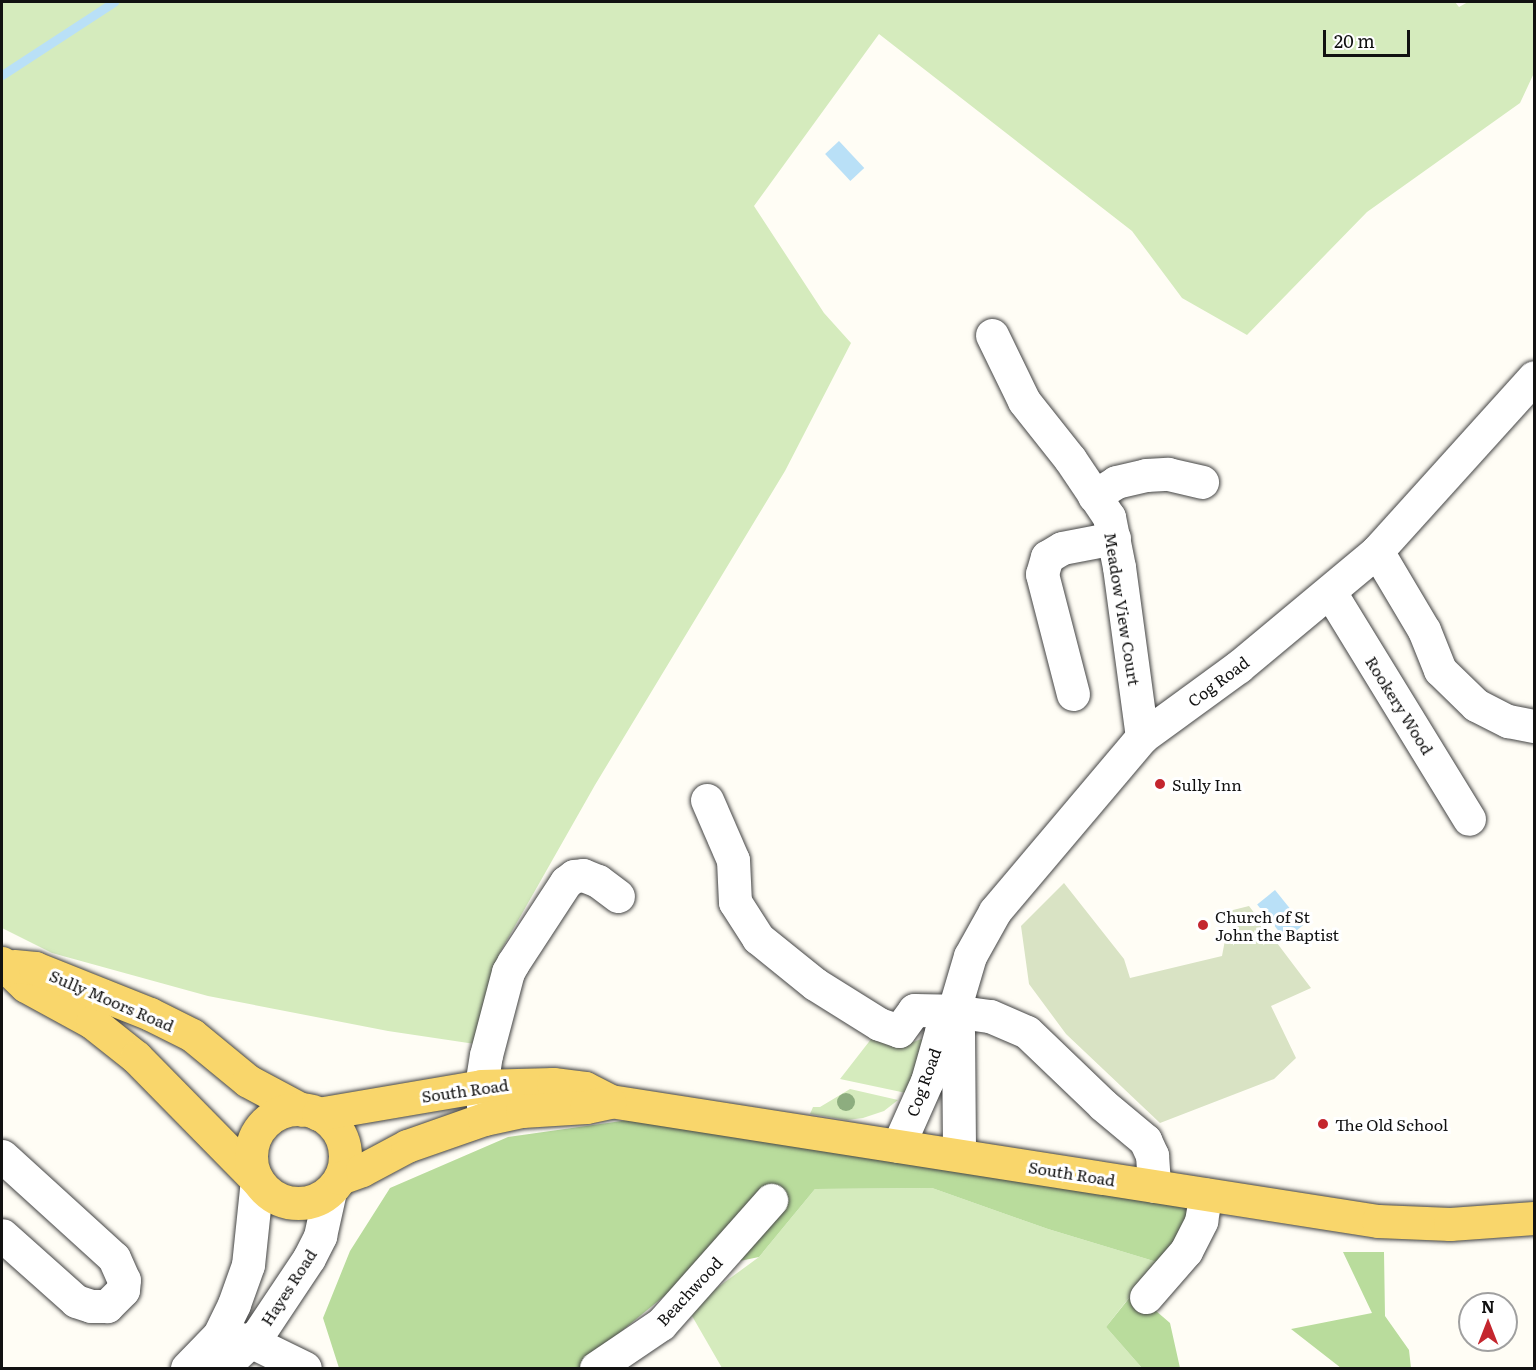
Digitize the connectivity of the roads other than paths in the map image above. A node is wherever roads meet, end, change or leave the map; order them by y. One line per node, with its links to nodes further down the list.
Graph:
1 (992, 335): 4 (street, Meadow View Court)
2 (1534, 377): 6 (street, Cog Road)
3 (1202, 482): 4 (street)
4 (1094, 496): 5 (street, Meadow View Court)
5 (1114, 538): 8 (street); 10 (street, Meadow View Court)
6 (1377, 551): 7 (street, Cog Road); 9 (street)
7 (1330, 592): 10 (street, Cog Road); 12 (street, Rookery Wood)
8 (1073, 694)
9 (1534, 726)
10 (1142, 737): 15 (street, Cog Road)
11 (707, 800): 15 (street)
12 (1469, 819)
13 (618, 897): 16 (street)
14 (4, 965): 18 (main road, Sully Moors Road); 23 (main road, Sully Moors Road)
15 (952, 1016): 20 (street, Cog Road); 21 (street, Cog Road); 25 (street)
16 (481, 1086): 17 (main road, South Road); 18 (main road, South Road); 19 (street)
17 (610, 1101): 19 (main road, South Road); 20 (main road, South Road)
18 (310, 1112): 23 (main road); 24 (main road)
19 (484, 1119): 24 (main road, South Road)
20 (898, 1146): 21 (main road, South Road)
21 (959, 1155): 25 (main road, South Road)
22 (2, 1156): 29 (street)
23 (257, 1180): 24 (main road); 31 (street, Hayes Road)
24 (335, 1184): 31 (street, Hayes Road)
25 (1154, 1186): 26 (main road, South Road)
26 (1206, 1194): 28 (main road, South Road); 30 (street)
27 (771, 1200): 35 (street, Beachwood)
28 (1534, 1218)
29 (2, 1235)
30 (1146, 1297)
31 (235, 1338): 32 (street, Hayes Road); 33 (street, Hayes Road); 34 (street)
32 (186, 1368)
33 (222, 1368)
34 (305, 1368)
35 (596, 1368)

